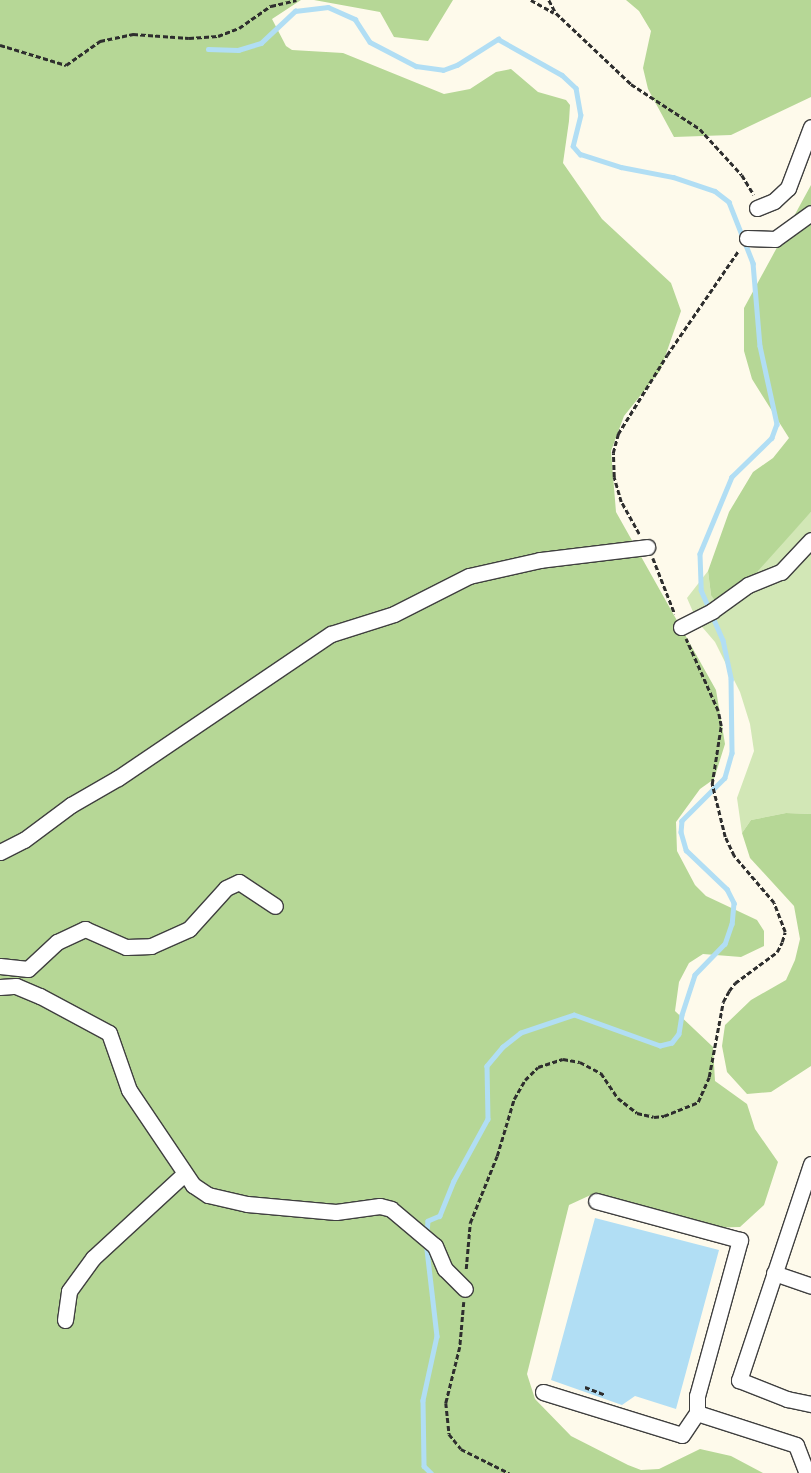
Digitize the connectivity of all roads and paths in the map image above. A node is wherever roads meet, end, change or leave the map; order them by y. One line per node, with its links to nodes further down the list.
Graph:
1 (296, 0): 5 (path)
2 (531, 0): 4 (path)
3 (549, 0): 4 (path)
4 (556, 14): 7 (path)
5 (0, 45)
6 (811, 127): 7 (street)
7 (757, 208)
8 (811, 212): 9 (street)
9 (747, 238): 11 (path)
10 (811, 540): 12 (street)
11 (647, 546): 12 (path); 13 (street)
12 (681, 627): 23 (path)
13 (0, 852)
14 (275, 906): 15 (street)
15 (0, 966)
16 (0, 987): 18 (street)
17 (811, 1164): 19 (street)
18 (184, 1174): 23 (street); 24 (street)
19 (807, 1188): 21 (street)
20 (596, 1200): 27 (street)
21 (774, 1273): 22 (street); 26 (street)
22 (811, 1286)
23 (465, 1289): 28 (path)
24 (65, 1320)
25 (543, 1392): 27 (street)
26 (811, 1404)
27 (697, 1413): 29 (street)
28 (509, 1473)
29 (807, 1473)

